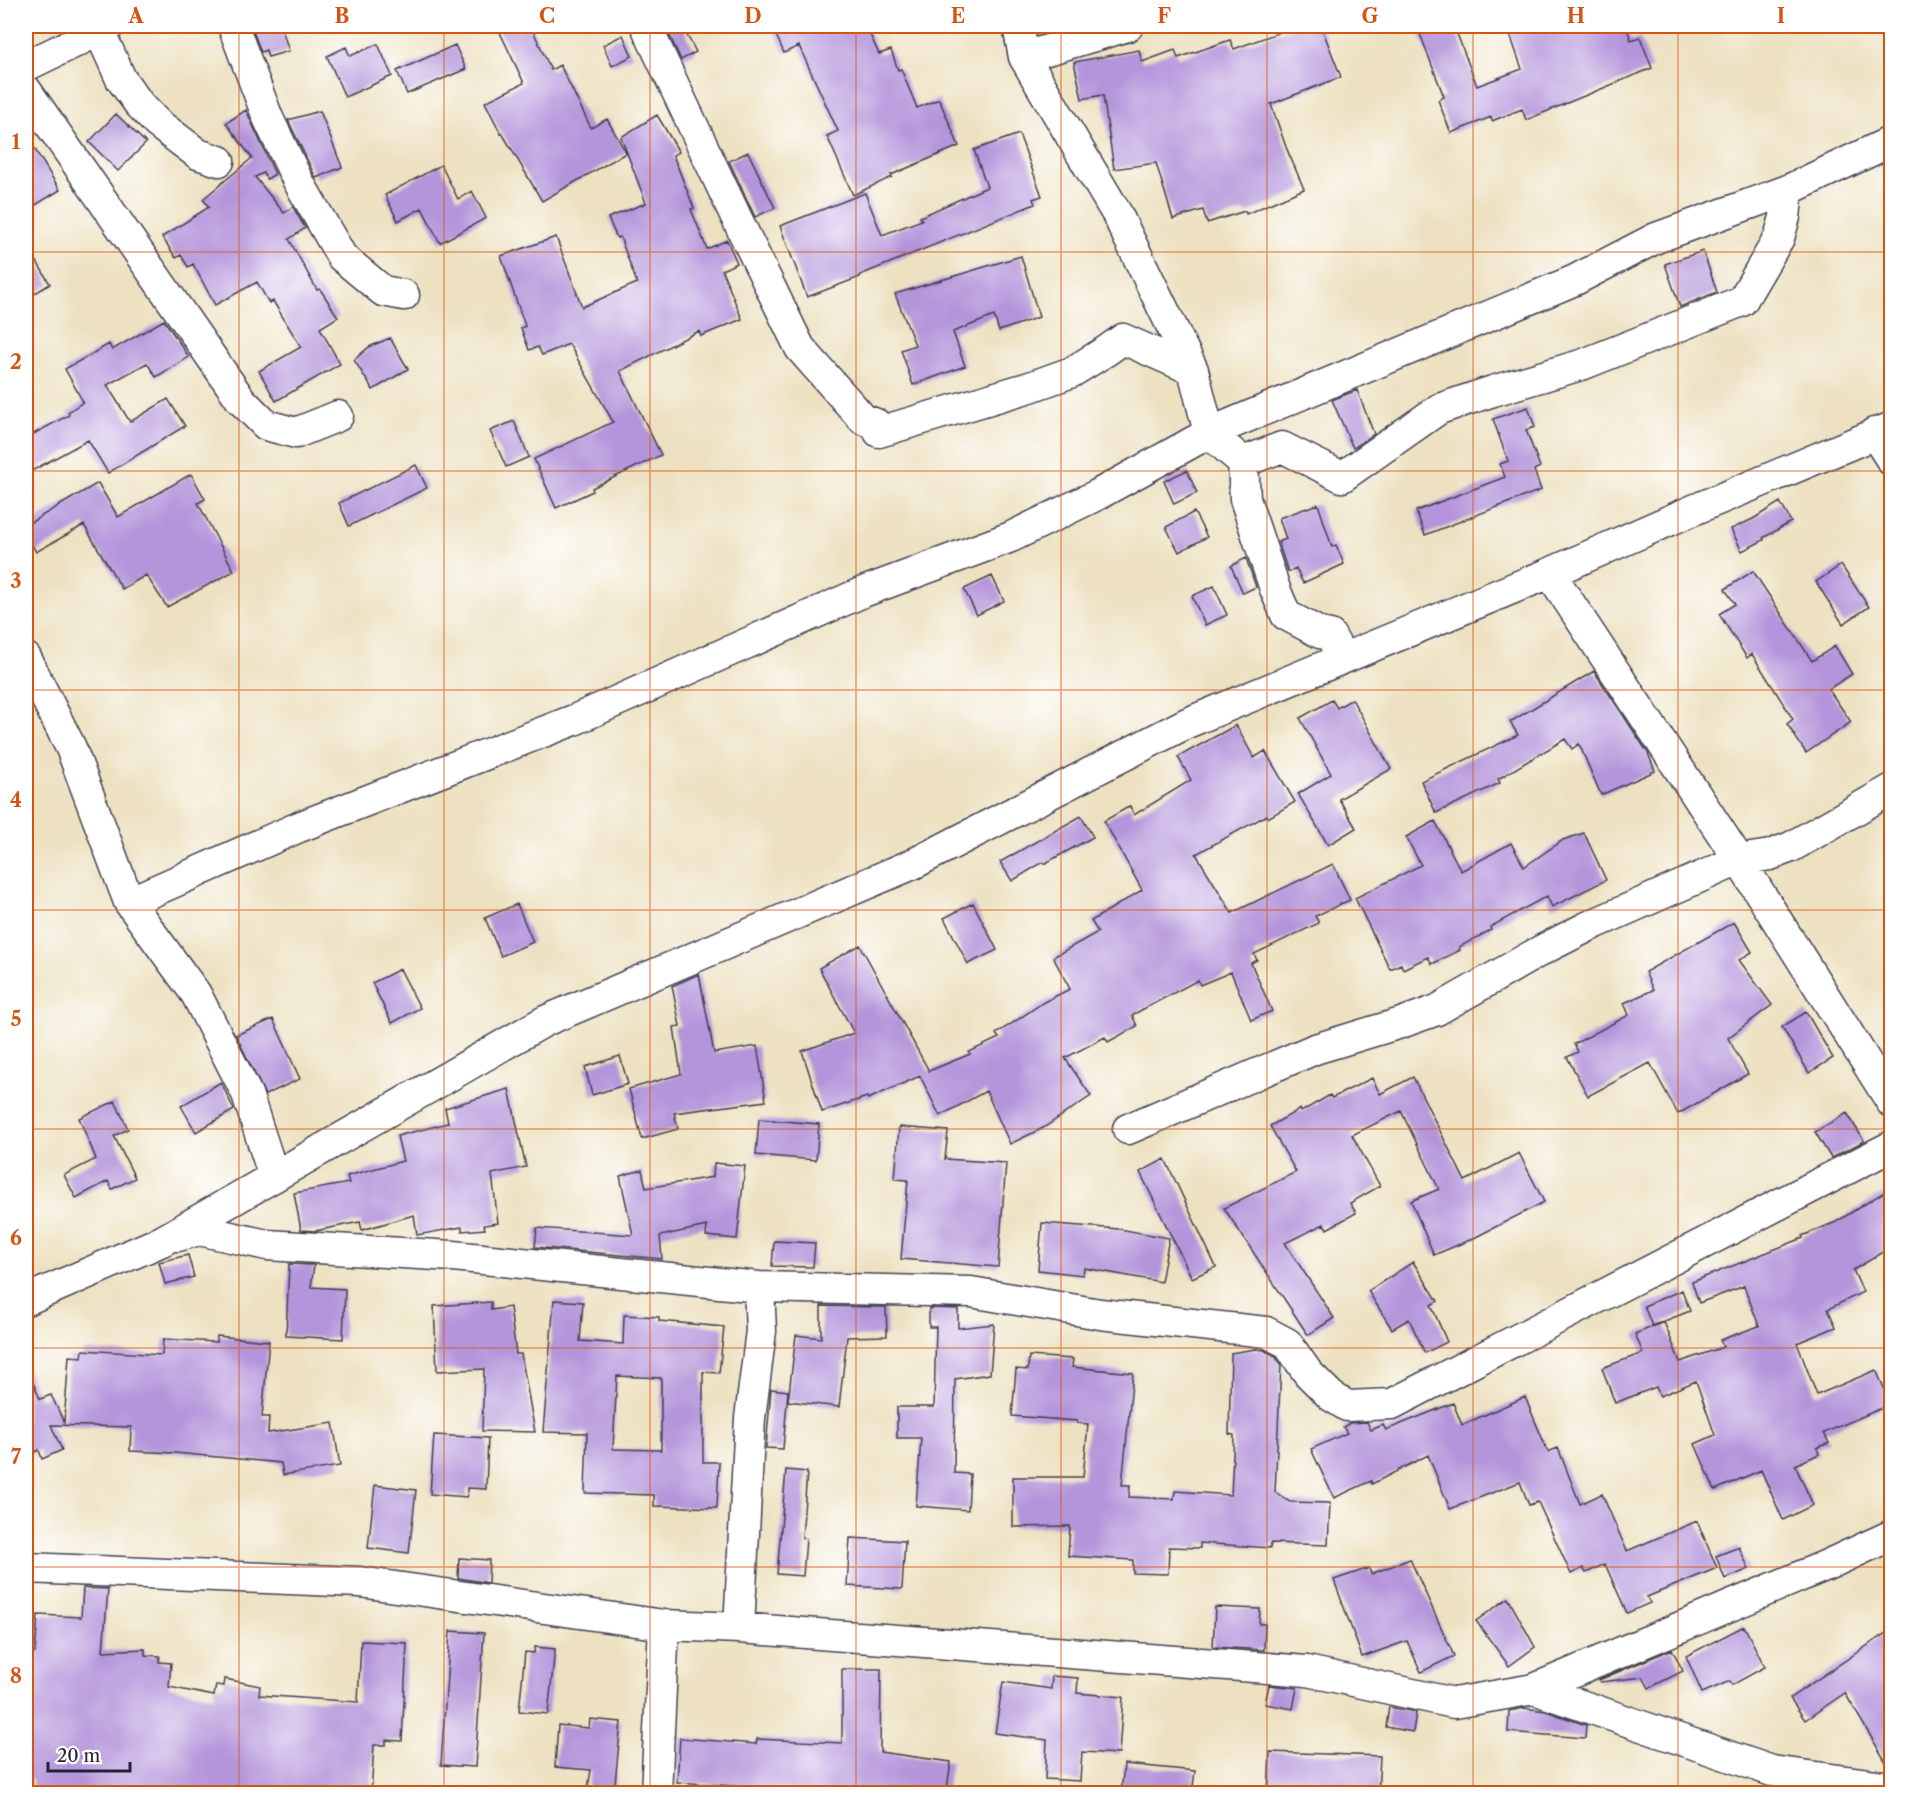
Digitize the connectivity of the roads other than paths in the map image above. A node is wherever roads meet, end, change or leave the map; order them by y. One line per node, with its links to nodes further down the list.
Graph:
1 (233, 26): 12 (street)
2 (646, 26): 13 (street)
3 (1018, 26): 6 (street)
4 (1128, 26): 6 (street)
5 (104, 28): 7 (street); 10 (street)
6 (1024, 57): 13 (street)
7 (26, 66)
8 (26, 90): 14 (street)
9 (1892, 141): 11 (street)
10 (219, 161)
11 (1788, 190): 16 (street); 18 (street)
12 (404, 295)
13 (1193, 370): 16 (street)
14 (338, 416)
15 (1883, 430): 17 (street); 19 (street)
16 (1209, 433): 18 (street); 24 (street)
17 (1892, 461)
18 (1243, 462): 21 (street)
19 (1550, 573): 21 (street); 23 (street)
20 (26, 658): 24 (street)
21 (1344, 658): 28 (street)
22 (1892, 789): 23 (street)
23 (1739, 860): 25 (street); 26 (street)
24 (129, 902): 28 (street)
25 (1892, 1103)
26 (1128, 1130)
27 (1892, 1146): 30 (street)
28 (274, 1177): 29 (street)
29 (162, 1241): 30 (street); 31 (street)
30 (759, 1287): 35 (street)
31 (26, 1300)
32 (1892, 1535): 36 (street)
33 (26, 1568): 34 (street)
34 (663, 1625): 35 (street); 38 (street)
35 (739, 1628): 36 (street)
36 (1534, 1689): 37 (street)
37 (1892, 1787)
38 (656, 1794)

